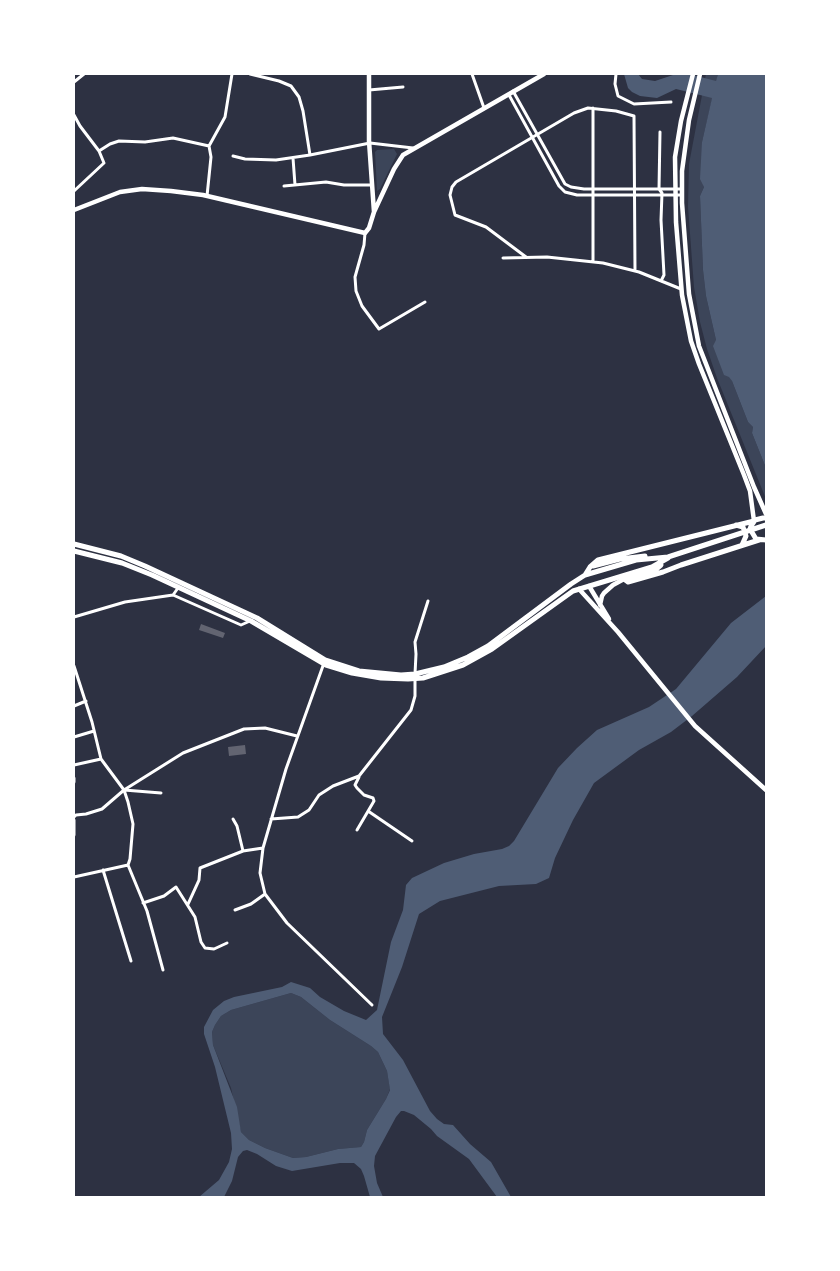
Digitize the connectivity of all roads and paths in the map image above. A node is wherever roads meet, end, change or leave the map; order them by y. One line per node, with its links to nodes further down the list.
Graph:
1 (84, 74): 10 (street)
2 (232, 74): 22 (street)
3 (250, 74): 26 (street)
4 (369, 74): 12 (street)
5 (472, 74): 15 (street)
6 (544, 74): 13 (street)
7 (616, 74): 14 (street)
8 (693, 74): 34 (street)
9 (700, 74): 35 (street)
10 (74, 82)
11 (403, 87): 12 (street)
12 (369, 90): 21 (street)
13 (511, 93): 15 (street); 19 (street); 20 (street)
14 (671, 102)
15 (484, 108): 23 (street)
16 (593, 108): 19 (street); 31 (street); 32 (street)
17 (74, 115): 24 (street)
18 (660, 132): 33 (street)
19 (537, 135): 20 (street); 31 (street)
20 (532, 137): 37 (street); 46 (street)
21 (370, 143): 23 (street); 26 (street); 29 (street)
22 (209, 146): 24 (street); 42 (street)
23 (414, 148): 44 (street)
24 (99, 151): 36 (street)
25 (234, 156): 27 (street)
26 (310, 156): 27 (street)
27 (293, 158): 28 (street)
28 (295, 185): 29 (street); 30 (street)
29 (372, 185): 44 (street)
30 (284, 186)
31 (592, 189): 32 (street); 37 (street)
32 (635, 189): 33 (street); 38 (street)
33 (658, 189): 34 (street); 39 (street)
34 (675, 189): 35 (street); 40 (street)
35 (682, 189): 41 (street)
36 (74, 191)
37 (592, 195): 38 (street); 48 (street)
38 (635, 195): 39 (street); 49 (street)
39 (662, 195): 40 (street); 50 (street)
40 (675, 195): 41 (street); 51 (street)
41 (682, 195): 53 (street)
42 (207, 196): 43 (street); 45 (street)
43 (74, 210)
44 (374, 212): 45 (street)
45 (365, 233): 52 (street)
46 (526, 257): 47 (street); 48 (street)
47 (503, 258)
48 (593, 262): 49 (street)
49 (635, 271): 50 (street)
50 (661, 281): 51 (street)
51 (681, 289): 54 (street)
52 (425, 302)
53 (706, 366): 54 (street); 55 (street)
54 (700, 368): 57 (street)
55 (766, 514)
56 (766, 518): 57 (main road)
57 (752, 523): 58 (main road); 60 (main road)
58 (736, 525): 63 (main road); 66 (main road)
59 (766, 525): 65 (main road)
60 (759, 540): 61 (main road); 63 (main road)
61 (766, 540)
62 (74, 544): 71 (main road)
63 (740, 547): 69 (main road)
64 (74, 551): 71 (main road)
65 (668, 557): 66 (main road); 67 (main road); 68 (main road); 69 (main road)
66 (590, 567): 67 (main road)
67 (585, 575): 70 (main road); 72 (main road)
68 (614, 579): 69 (main road); 72 (main road)
69 (624, 579): 76 (street)
70 (574, 582): 73 (main road); 83 (main road)
71 (180, 586): 74 (street); 78 (main road); 79 (main road)
72 (589, 586): 73 (main road); 76 (street)
73 (579, 589): 80 (street); 83 (main road)
74 (173, 595): 77 (street); 79 (street)
75 (428, 601): 83 (street)
76 (600, 605): 80 (street)
77 (74, 617)
78 (258, 618): 79 (main road); 81 (main road)
79 (251, 621): 81 (main road)
80 (618, 632): 95 (street)
81 (324, 662): 83 (main road); 88 (street)
82 (74, 666): 84 (street)
83 (415, 676): 91 (street)
84 (86, 701): 85 (street); 86 (street)
85 (74, 706)
86 (94, 731): 87 (street); 89 (street)
87 (74, 736)
88 (298, 736): 94 (street); 100 (street)
89 (101, 759): 90 (street); 94 (street)
90 (74, 766)
91 (359, 776): 97 (street); 100 (street)
92 (74, 778): 93 (street)
93 (74, 782)
94 (124, 790): 96 (street); 98 (street); 106 (street)
95 (766, 790)
96 (161, 793)
97 (368, 811): 101 (street); 103 (street)
98 (74, 819): 102 (street)
99 (233, 819): 105 (street)
100 (272, 819): 104 (street)
101 (357, 830)
102 (74, 835)
103 (412, 841)
104 (263, 848): 105 (street); 109 (street)
105 (243, 851): 111 (street)
106 (128, 865): 107 (street); 110 (street)
107 (103, 870): 108 (street); 114 (street)
108 (74, 877)
109 (265, 894): 112 (street); 116 (street)
110 (143, 903): 111 (street); 115 (street)
111 (188, 905): 113 (street)
112 (235, 910)
113 (227, 943)
114 (131, 961)
115 (163, 970)
116 (372, 1004)

